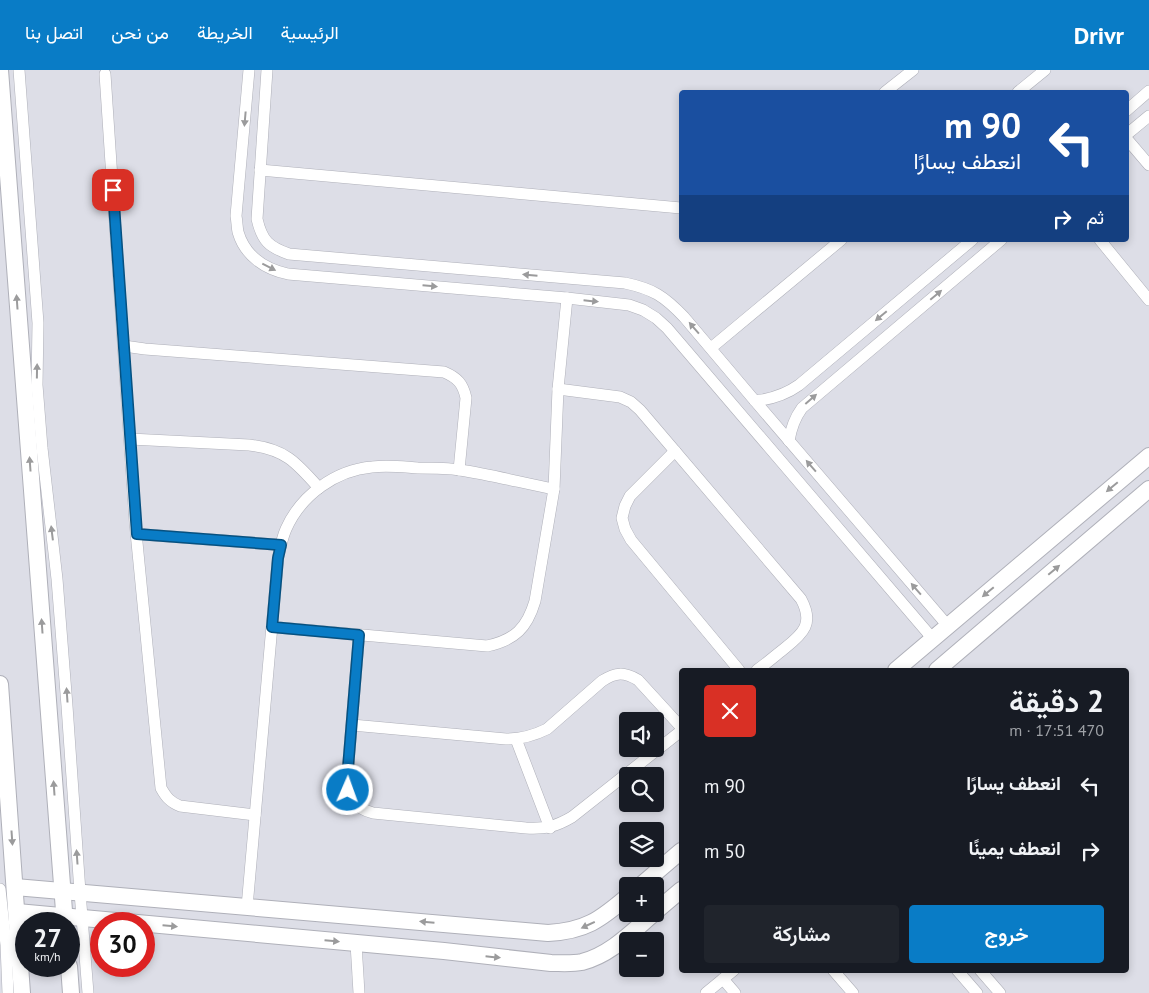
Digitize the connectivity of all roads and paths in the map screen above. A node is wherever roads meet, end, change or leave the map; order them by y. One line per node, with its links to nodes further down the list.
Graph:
1 (0, 70): 60 (street, one-way to 1)
2 (19, 70): 61 (street, one-way to 2)
3 (249, 70): 23 (street, one-way to 23)
4 (267, 70): 16 (street)
5 (913, 70): 8 (street)
6 (1045, 70): 9 (street)
7 (105, 74): 26 (street)
8 (888, 90)
9 (1020, 90)
10 (1149, 91): 11 (street)
11 (1129, 108)
12 (1149, 116): 13 (street)
13 (1129, 134)
14 (1129, 141): 15 (street)
15 (1149, 165)
16 (260, 170): 17 (street); 22 (street)
17 (679, 208)
18 (839, 242): 27 (street)
19 (970, 242): 29 (street, one-way to 29)
20 (999, 242): 31 (street, one-way to 20)
21 (1102, 242): 25 (street)
22 (404, 264): 23 (street); 27 (street, one-way to 22)
23 (403, 284): 24 (street, one-way to 24)
24 (567, 298): 28 (street); 39 (street, one-way to 39)
25 (1149, 300)
26 (124, 346): 30 (street); 34 (street)
27 (711, 348): 29 (street)
28 (558, 389): 32 (street); 37 (street)
29 (755, 401): 31 (street)
30 (130, 439): 35 (street); 40 (street)
31 (789, 441): 38 (street, one-way to 31)
32 (675, 451): 46 (street); 47 (street)
33 (1149, 456): 42 (street, one-way to 42)
34 (459, 470): 35 (street); 37 (street)
35 (319, 488): 41 (street)
36 (1149, 489): 49 (street, one-way to 36)
37 (554, 490): 44 (street)
38 (839, 499): 39 (street); 42 (street, one-way to 38)
39 (824, 511): 45 (street)
40 (137, 534): 41 (street); 55 (street)
41 (281, 545): 43 (street)
42 (948, 626): 45 (street)
43 (272, 627): 44 (street); 55 (street)
44 (359, 635): 52 (street)
45 (933, 639): 48 (street)
46 (737, 668)
47 (760, 668)
48 (898, 668)
49 (939, 668)
50 (0, 684): 59 (street, one-way to 59)
51 (679, 724): 54 (street)
52 (352, 725): 54 (street); 56 (street)
53 (679, 732): 56 (street)
54 (516, 739): 56 (street)
55 (255, 815): 66 (street)
56 (550, 828)
57 (679, 853): 58 (street)
58 (651, 877)
59 (8, 888): 60 (street); 67 (street); 75 (street)
60 (62, 891): 61 (street); 68 (street)
61 (80, 892): 63 (street); 70 (street)
62 (679, 892): 65 (street)
63 (113, 895): 66 (street); 69 (street)
64 (619, 904): 66 (street, one-way to 66)
65 (664, 904)
66 (247, 907)
67 (17, 912)
68 (63, 912)
69 (111, 912)
70 (82, 918): 71 (street); 86 (street)
71 (90, 919)
72 (643, 922): 74 (street, one-way to 72)
73 (155, 924): 74 (street, one-way to 74)
74 (356, 943): 87 (street)
75 (3, 945): 83 (street)
76 (730, 973): 82 (street)
77 (836, 973): 90 (street)
78 (959, 973): 91 (street)
79 (983, 973): 92 (street)
80 (21, 977): 84 (street)
81 (69, 977): 85 (street)
82 (723, 979): 88 (street); 89 (street)
83 (8, 993)
84 (22, 993)
85 (71, 993)
86 (88, 993)
87 (359, 993)
88 (706, 993)
89 (735, 993)
90 (853, 993)
91 (976, 993)
92 (1000, 993)

